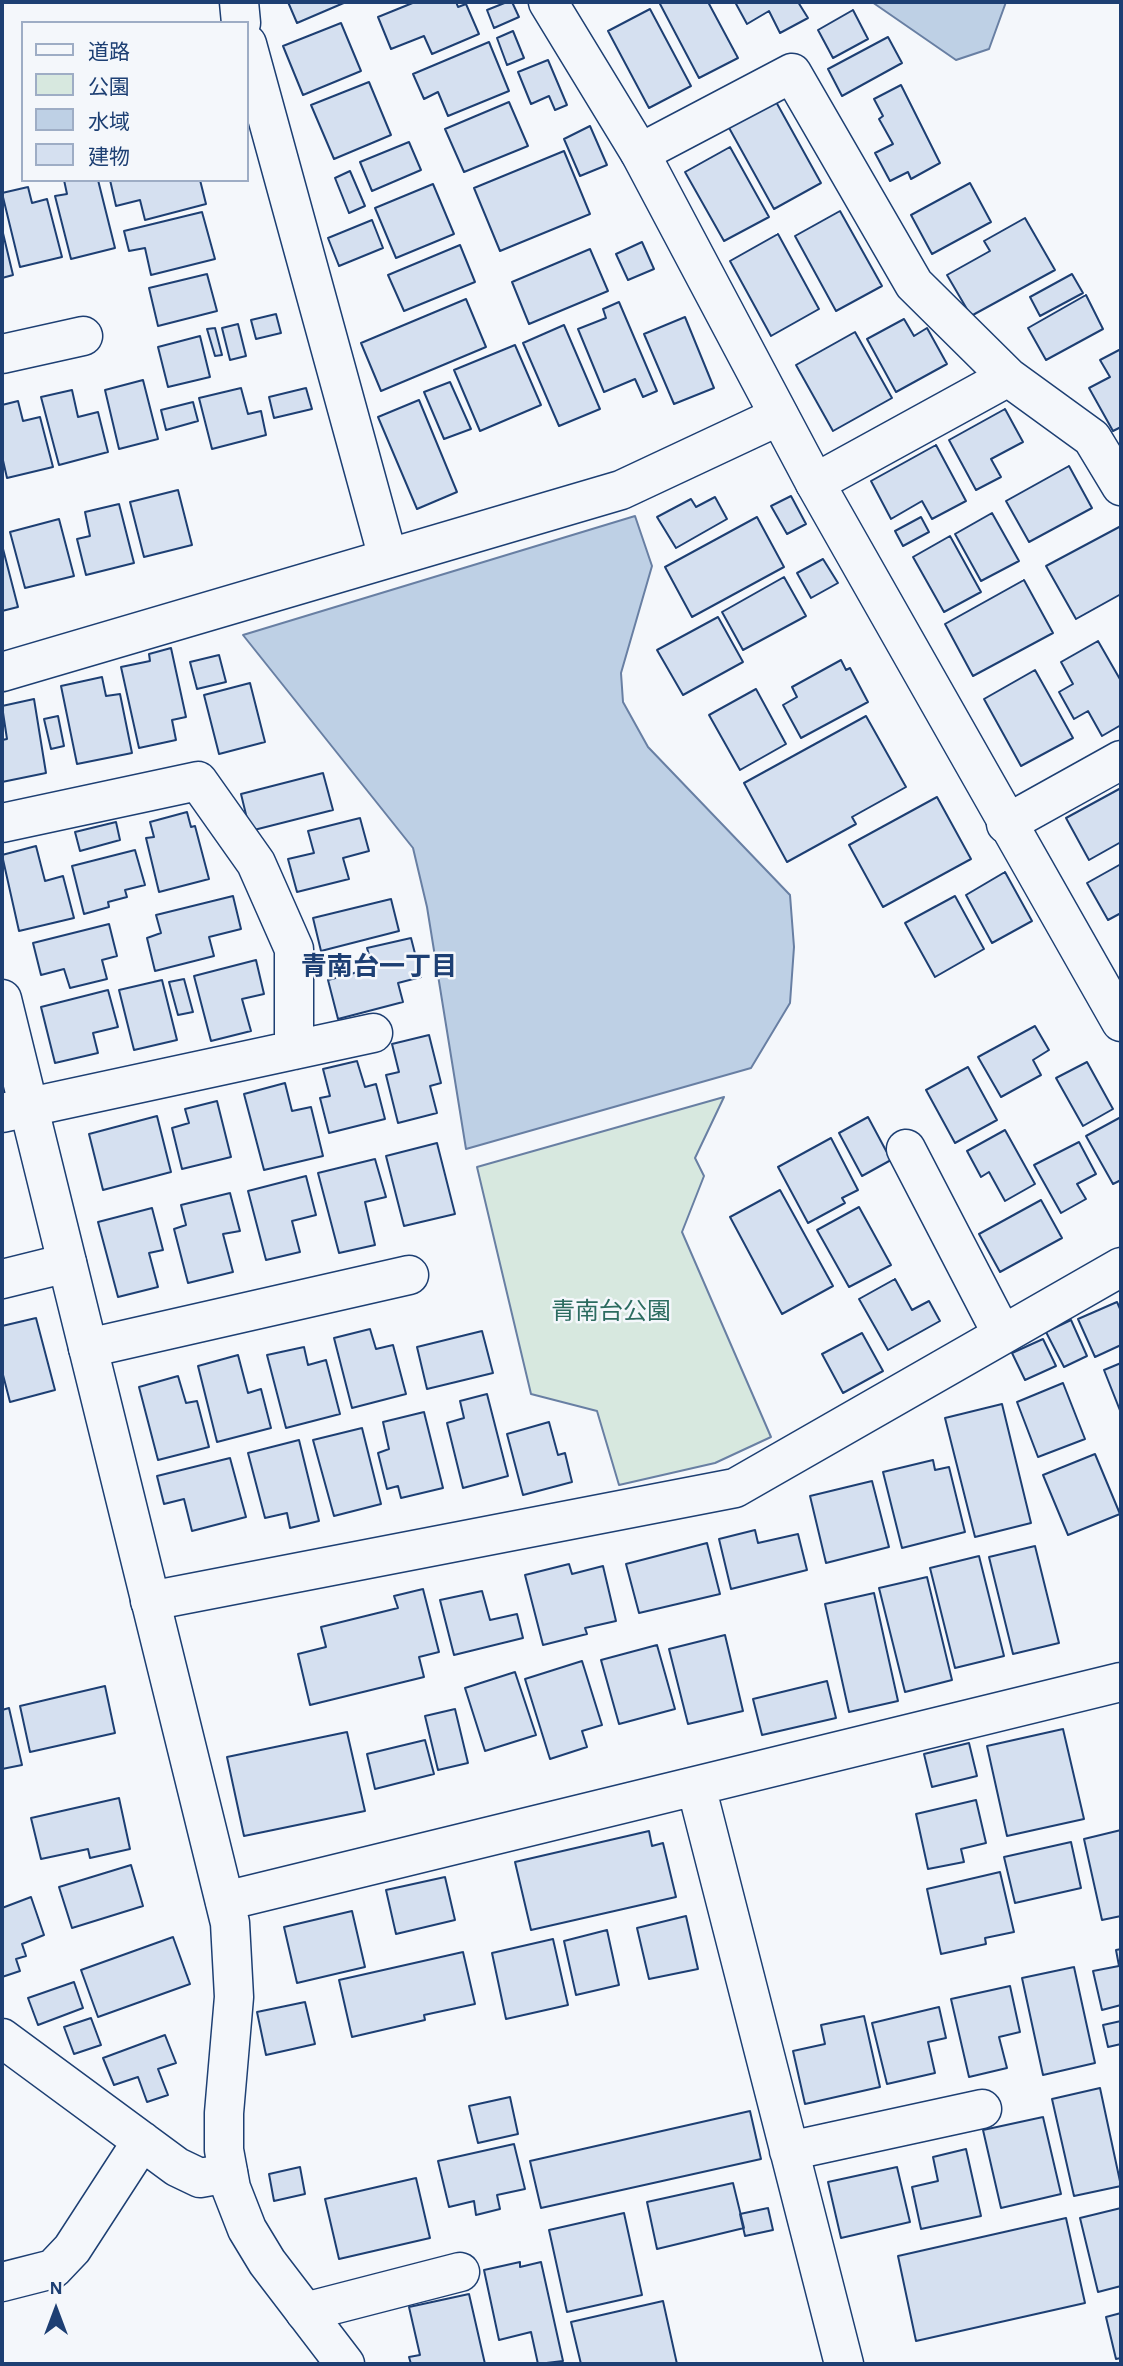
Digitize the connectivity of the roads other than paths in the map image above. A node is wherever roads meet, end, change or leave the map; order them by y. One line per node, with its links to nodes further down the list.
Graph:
1 (239, 2): 3 (street)
2 (548, 2): 5 (street)
3 (241, 21)
4 (248, 48): 12 (street)
5 (640, 153): 8 (street); 9 (street)
6 (83, 335): 7 (street)
7 (2, 354)
8 (1008, 377): 10 (street); 11 (street)
9 (779, 416): 10 (street); 12 (street)
10 (816, 483): 16 (street)
11 (1121, 486)
12 (388, 558): 13 (street)
13 (2, 672)
14 (1121, 760): 16 (street)
15 (2, 823): 20 (street)
16 (1006, 824): 18 (street)
17 (2, 999): 21 (street)
18 (1121, 1022)
19 (373, 1033): 20 (street)
20 (294, 1050): 21 (street)
21 (15, 1110): 23 (street)
22 (906, 1149): 27 (street)
23 (67, 1263): 26 (street); 28 (street)
24 (1121, 1268): 27 (street)
25 (409, 1275): 28 (street)
26 (2, 1279)
27 (1002, 1334): 29 (street)
28 (88, 1348): 29 (street)
29 (150, 1601): 32 (street)
30 (1121, 1682): 31 (street)
31 (696, 1786): 32 (street); 36 (street)
32 (225, 1901): 37 (street)
33 (2, 2038): 35 (street)
34 (982, 2109): 36 (street)
35 (142, 2141): 37 (street); 39 (street)
36 (789, 2151): 42 (street)
37 (228, 2173): 40 (street)
38 (460, 2272): 40 (street)
39 (2, 2282)
40 (305, 2312): 41 (street)
41 (345, 2364)
42 (844, 2364)

